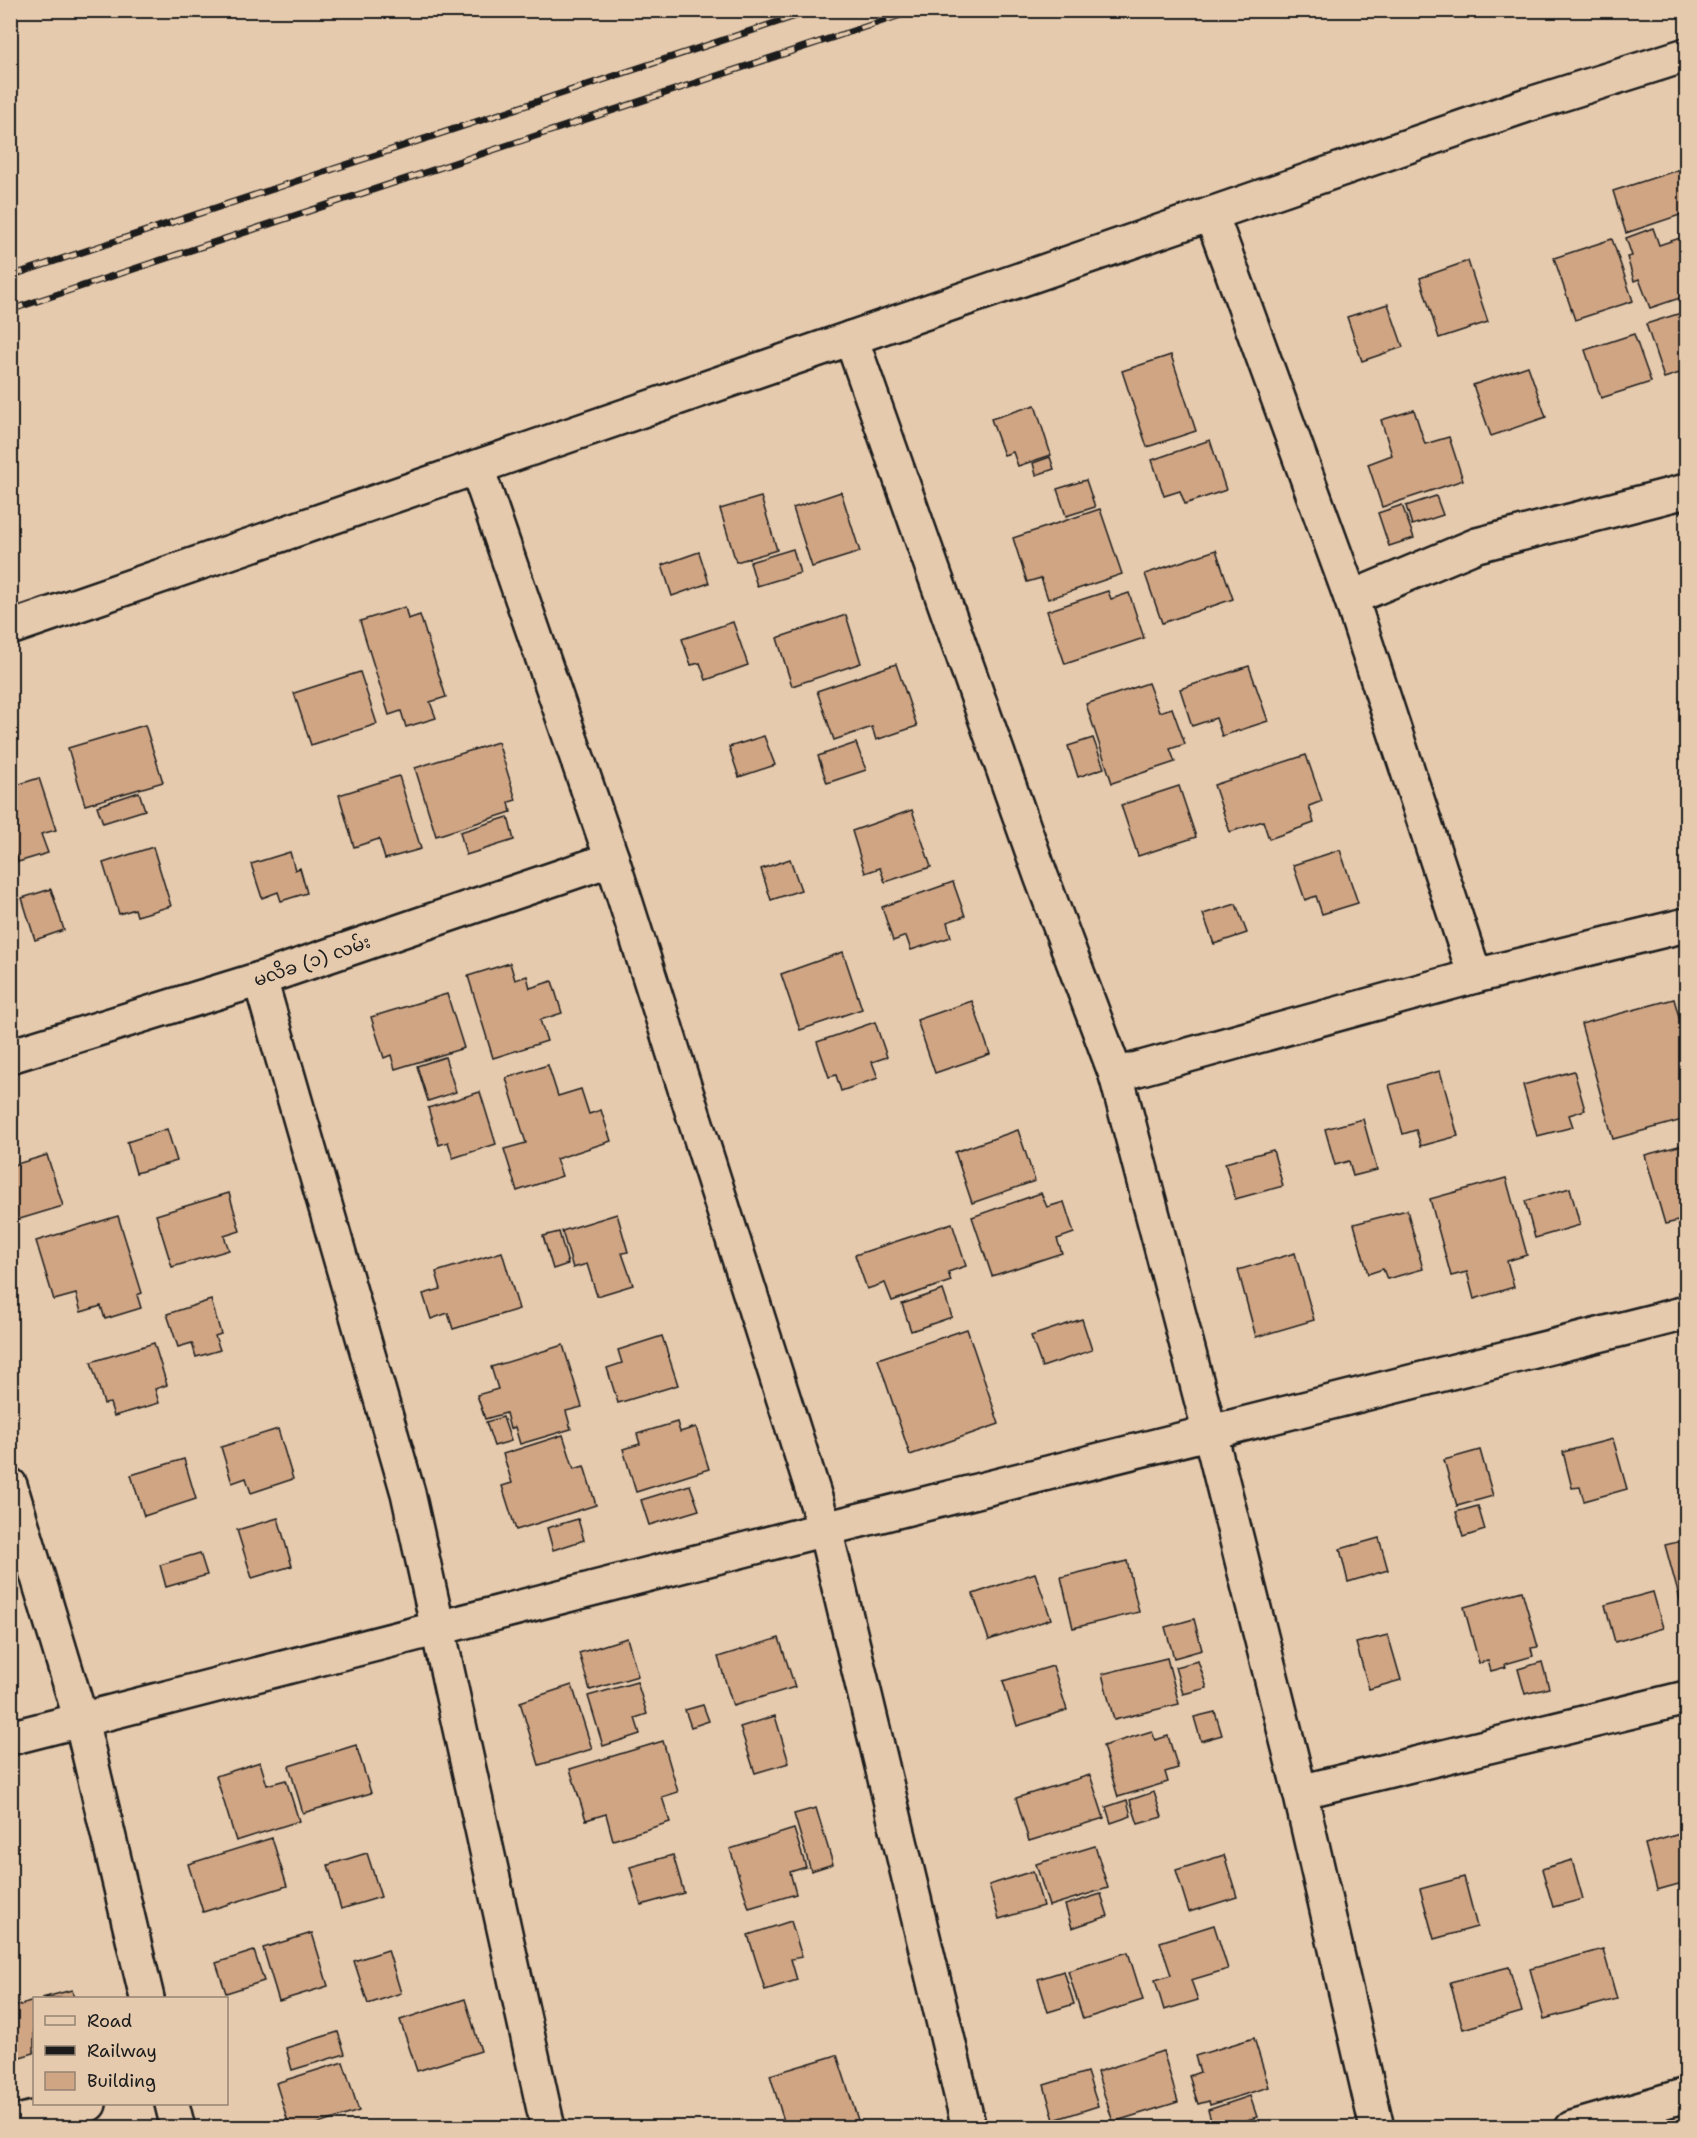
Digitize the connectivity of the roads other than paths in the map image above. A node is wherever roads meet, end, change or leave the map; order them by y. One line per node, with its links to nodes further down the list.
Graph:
1 (1686, 55): 2 (street)
2 (1211, 214): 3 (street); 6 (street)
3 (851, 339): 4 (street); 13 (street)
4 (477, 468): 7 (street); 8 (street)
5 (1686, 491): 6 (street)
6 (1351, 598): 10 (street)
7 (10, 628)
8 (612, 859): 11 (street, မလိခ (၁) လမ်း); 17 (street)
9 (1686, 925): 10 (street)
10 (1475, 976): 13 (street)
11 (260, 979): 12 (street, မလိခ (၁) လမ်း); 18 (street)
12 (10, 1056)
13 (1116, 1075): 15 (street)
14 (1686, 1313): 15 (street)
15 (1210, 1433): 17 (street); 22 (street)
16 (10, 1485): 20 (street)
17 (825, 1529): 18 (street); 30 (street)
18 (437, 1629): 20 (street); 29 (street)
19 (1686, 1698): 22 (street)
20 (81, 1720): 21 (street); 23 (street)
21 (10, 1738)
22 (1300, 1792): 31 (street)
23 (147, 1997)
24 (1686, 2095): 32 (street)
25 (81, 2105): 27 (street)
26 (172, 2105): 28 (street)
27 (10, 2124)
28 (178, 2127)
29 (548, 2127)
30 (969, 2127)
31 (1377, 2127)
32 (1572, 2127)

